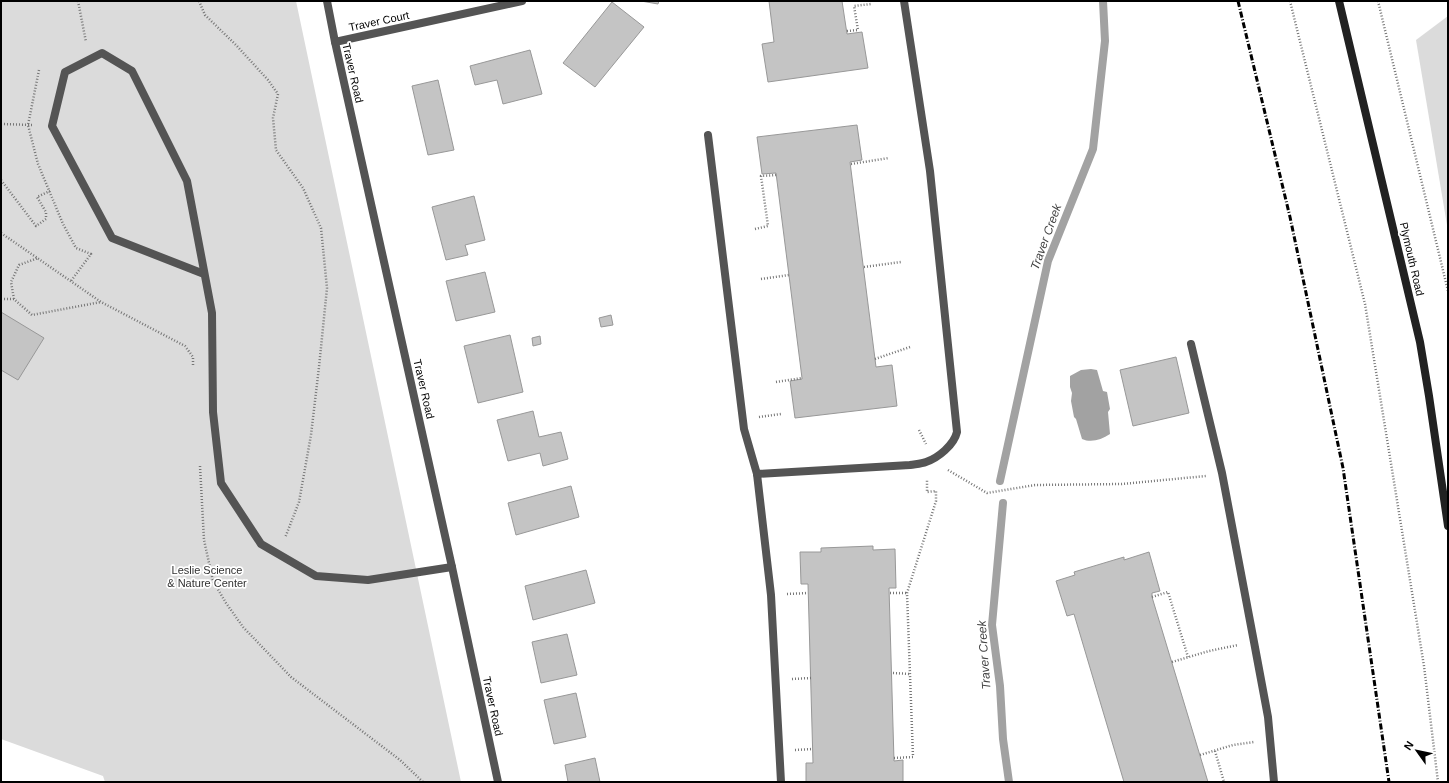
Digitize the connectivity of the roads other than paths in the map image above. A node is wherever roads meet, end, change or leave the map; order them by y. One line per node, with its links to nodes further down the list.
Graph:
1 (327, 1): 5 (street, Traver Road)
2 (522, 1): 5 (street, Traver Court)
3 (904, 1): 9 (street)
4 (1339, 1): 10 (main road, Plymouth Road)
5 (335, 42): 11 (street, Traver Road)
6 (708, 135): 9 (street)
7 (204, 274): 7 (street); 11 (street)
8 (1191, 344): 14 (street)
9 (757, 474): 13 (street)
10 (1448, 526)
11 (452, 567): 12 (street, Traver Road)
12 (498, 782)
13 (781, 782)
14 (1274, 782)

